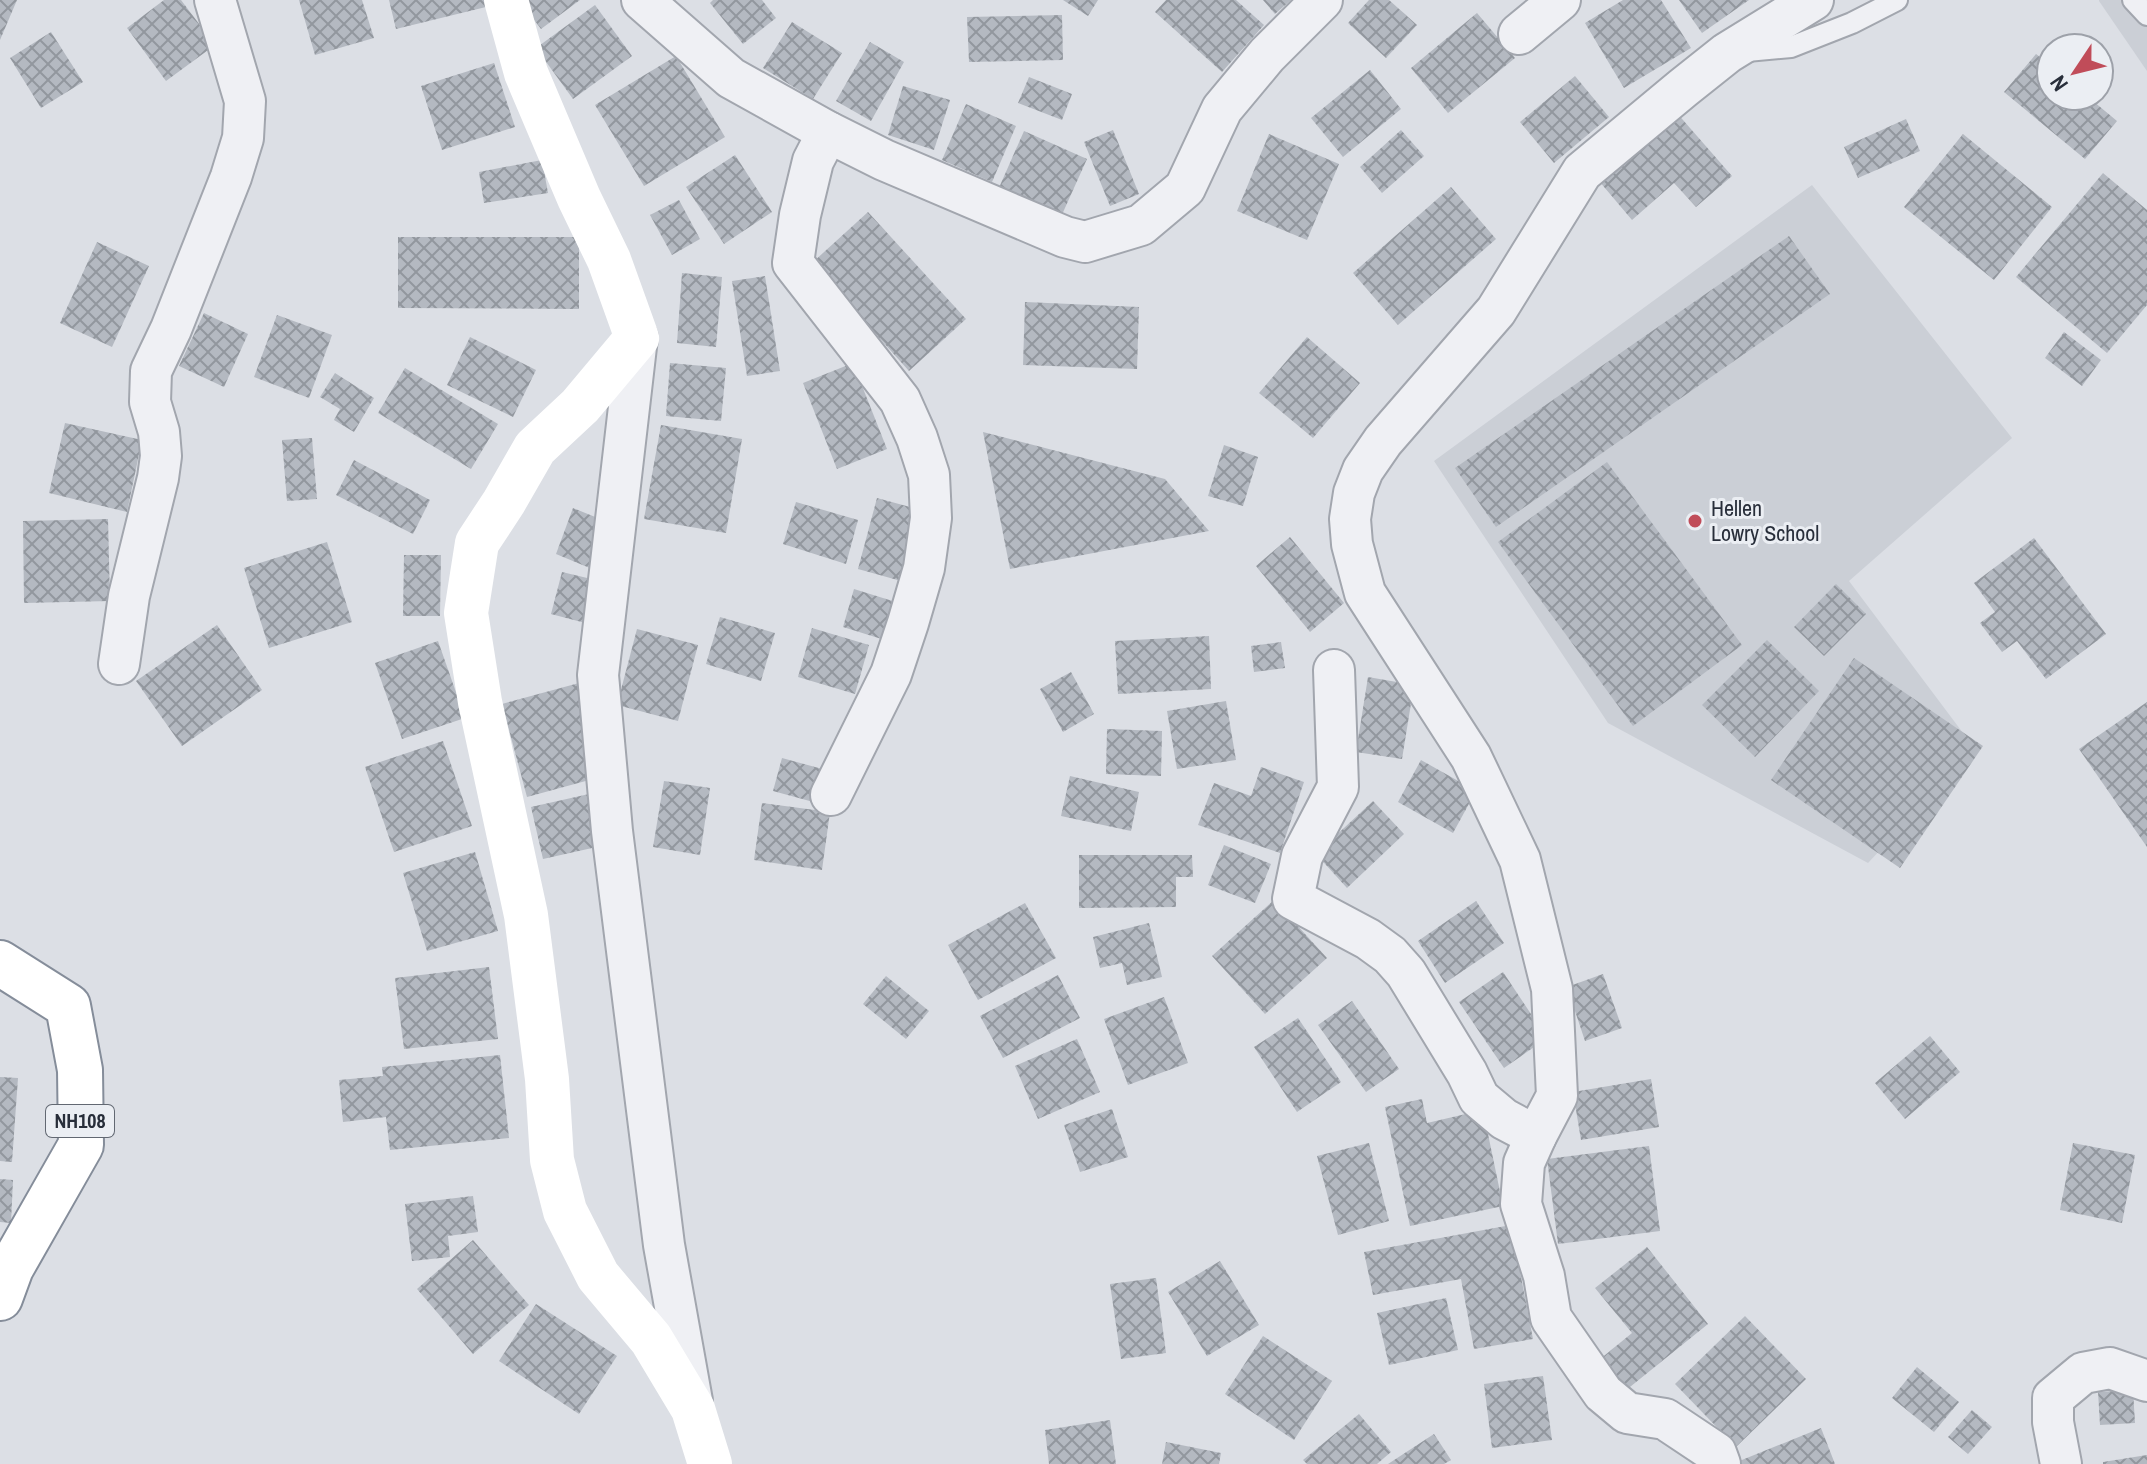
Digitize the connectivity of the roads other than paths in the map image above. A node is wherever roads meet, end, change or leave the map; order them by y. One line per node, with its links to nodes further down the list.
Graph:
1 (215, 0): 14 (street)
2 (506, 0): 13 (main road)
3 (642, 0): 12 (street)
4 (1322, 0): 12 (street)
5 (1560, 0): 10 (street)
6 (1813, 0): 11 (street)
7 (1897, 0): 11 (lane)
8 (2133, 0): 9 (lane)
9 (2147, 15)
10 (1519, 34)
11 (1727, 53): 18 (street)
12 (828, 132): 16 (street)
13 (637, 338): 21 (street); 21 (main road)
14 (119, 664)
15 (1334, 670): 18 (street)
16 (831, 795)
17 (0, 963): 19 (main road, NH108)
18 (1536, 1136): 23 (street)
19 (0, 1298)
20 (2147, 1381): 24 (street)
21 (693, 1409): 22 (main road)
22 (710, 1464)
23 (1720, 1464)
24 (2061, 1464)

